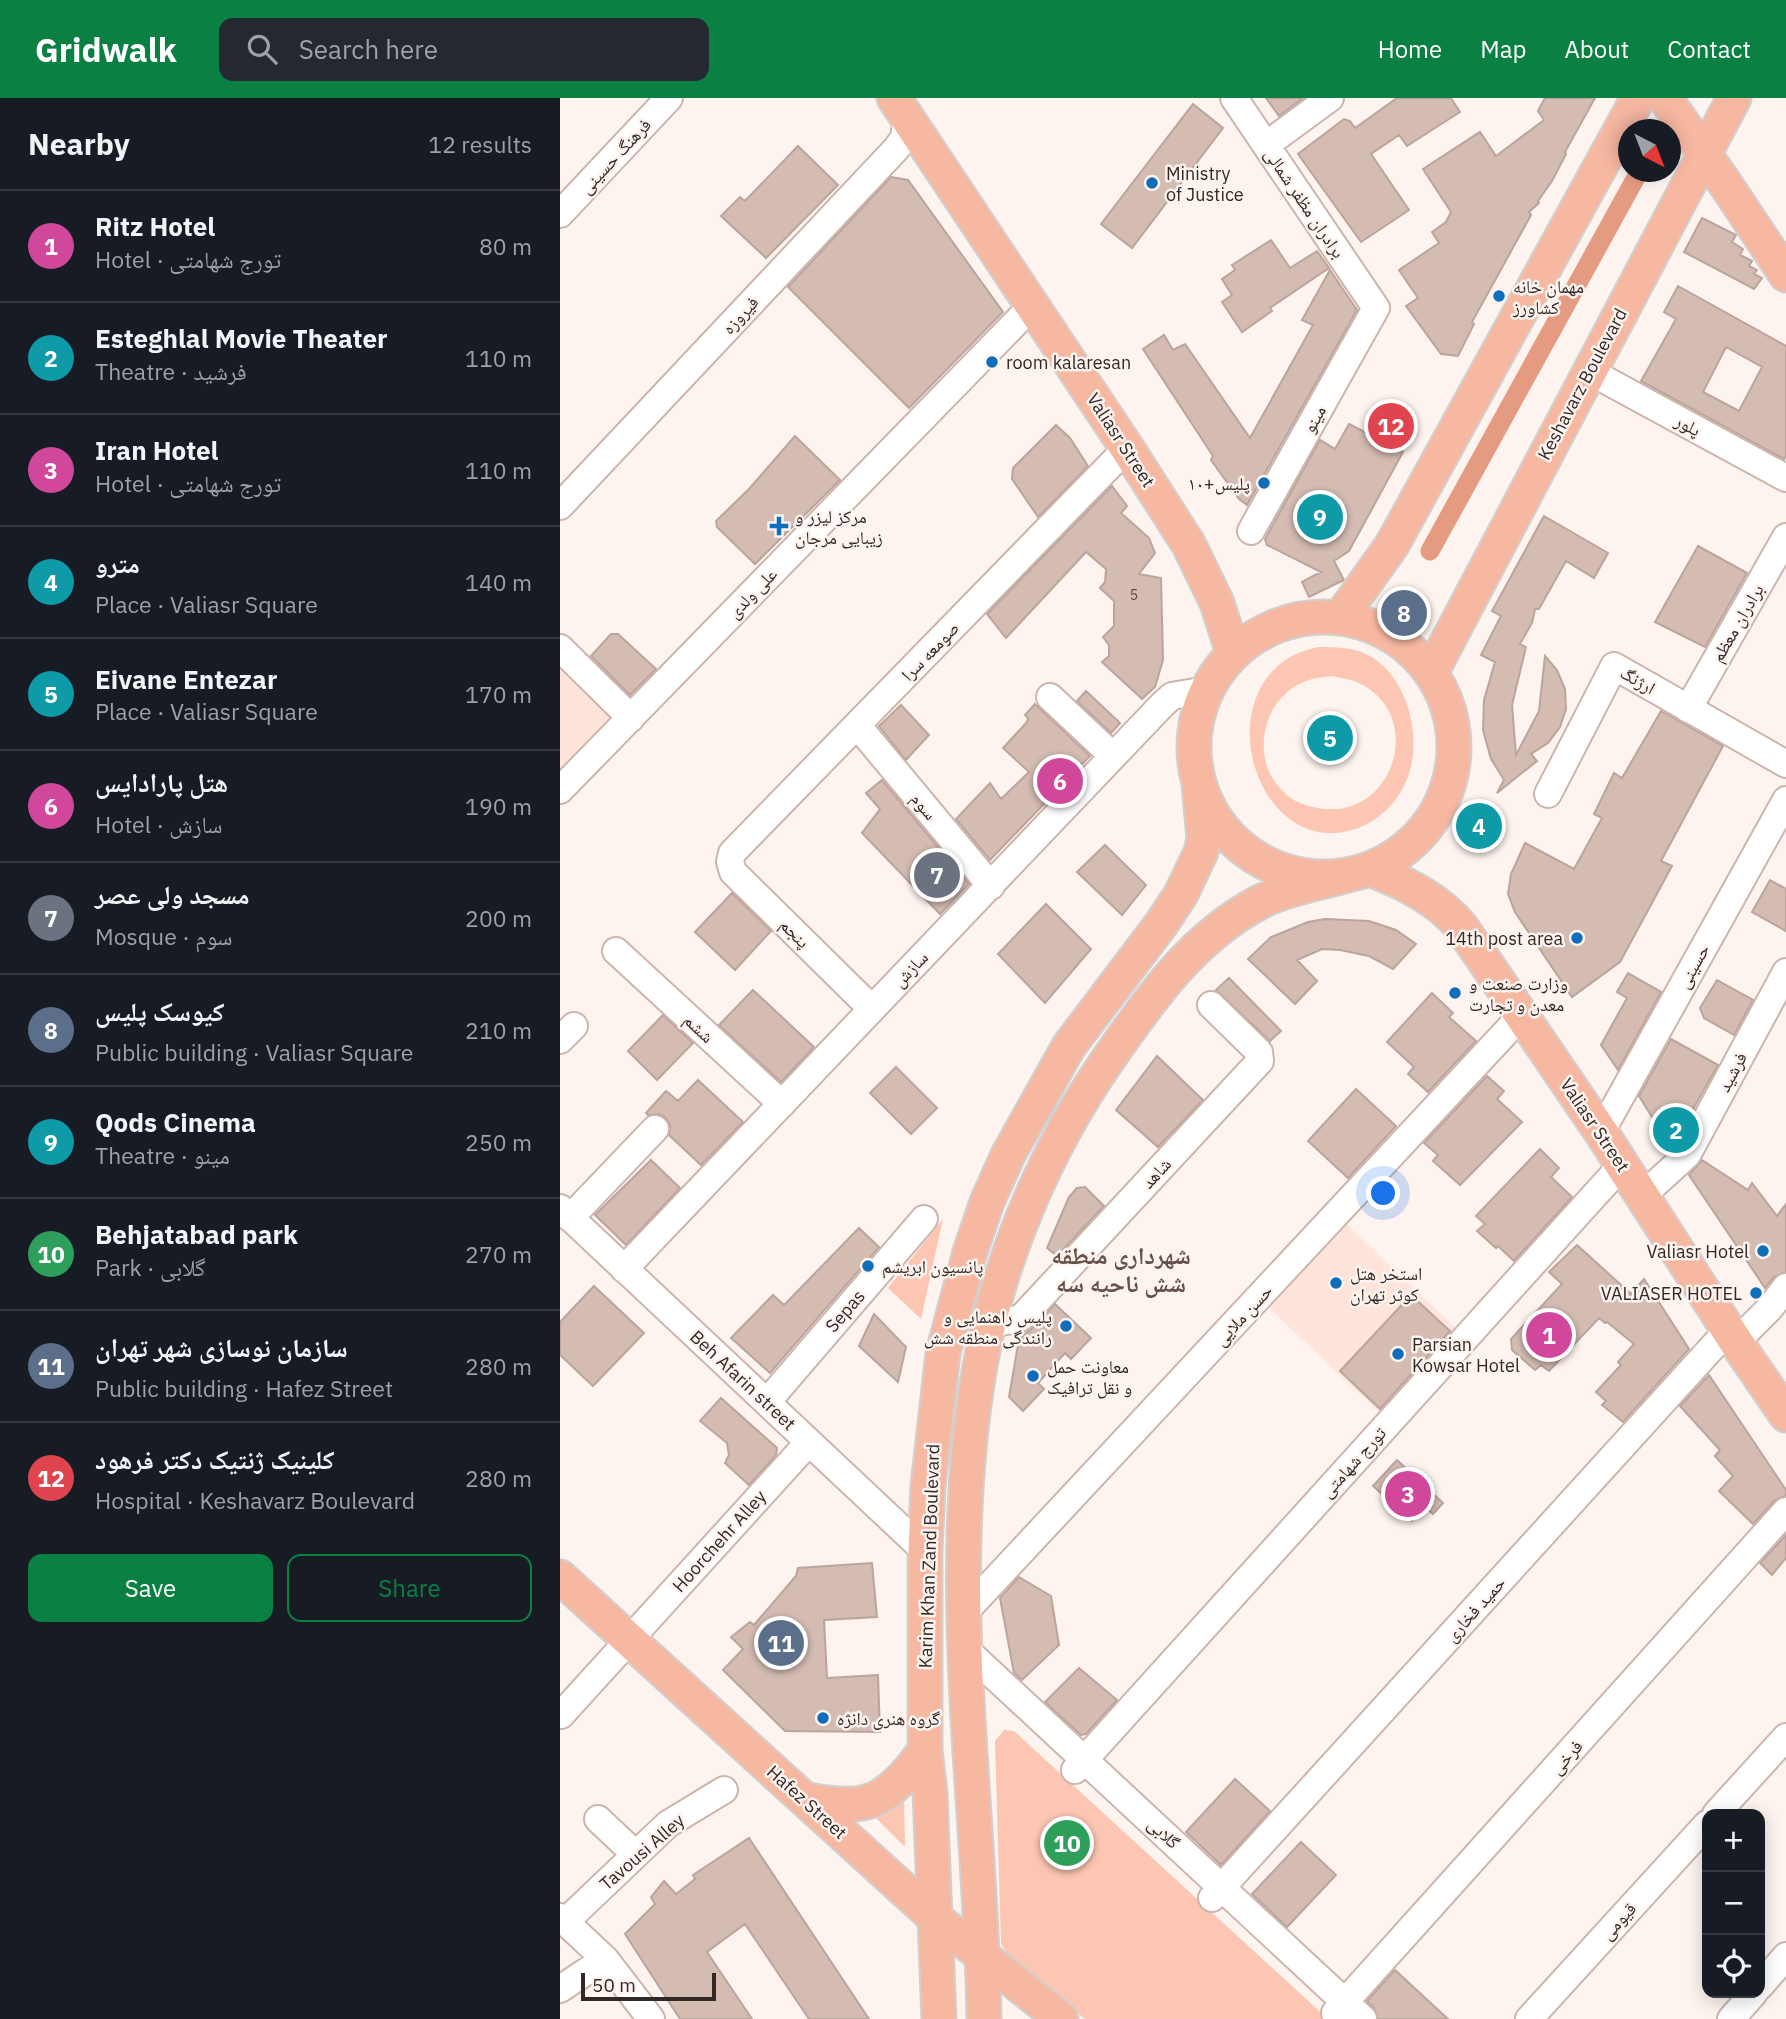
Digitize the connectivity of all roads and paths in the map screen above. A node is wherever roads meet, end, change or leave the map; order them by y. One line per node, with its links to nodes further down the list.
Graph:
1 (669, 98): 10 (street, فرهنگ حسینی)
2 (1234, 98): 8 (street, برادران مظفر شمالی)
3 (1330, 98): 8 (street)
4 (1638, 98): 20 (main road)
5 (1665, 98): 9 (main road)
6 (1734, 98): 9 (main road, Keshavarz Boulevard)
7 (901, 107): 12 (main road, Valiasr Street); 17 (street, فیروزه)
8 (1266, 145): 13 (street, برادران مظفر شمالی)
9 (1704, 152): 11 (main road); 14 (main road, Keshavarz Boulevard)
10 (560, 214)
11 (1786, 275)
12 (1032, 306): 15 (main road, Valiasr Street); 27 (street, علی ولدی)
13 (1377, 308): 18 (street, مینو)
14 (1589, 371): 16 (street, پلور); 23 (main road, Keshavarz Boulevard)
15 (1127, 448): 22 (main road, Valiasr Street); 28 (street, صومعه سرا)
16 (1786, 478)
17 (560, 506)
18 (1251, 531)
19 (1786, 537): 26 (street, برادران معظم)
20 (1340, 618): 22 (main road); 23 (main road)
21 (560, 648): 27 (street)
22 (1233, 653): 24 (main road)
23 (1432, 671): 36 (main road)
24 (1207, 690): 29 (street, سازش); 31 (main road)
25 (1050, 697): 29 (street)
26 (1688, 709): 30 (street, ارژنگ); 33 (street, ارژنگ)
27 (631, 718): 32 (street, علی ولدی)
28 (857, 725): 35 (street, صومعه سرا); 37 (street, سوم)
29 (1113, 756): 37 (street, سازش)
30 (1786, 764)
31 (1199, 785): 36 (main road); 58 (main road, Karim Khan Zand Boulevard)
32 (560, 790)
33 (1548, 794)
34 (1786, 800): 45 (street, حسینی)
35 (732, 853): 41 (street, پنجم)
36 (1359, 872): 42 (main road, Valiasr Street); 52 (main road, Karim Khan Zand Boulevard)
37 (991, 886): 41 (street, سازش)
38 (616, 951): 43 (street, ششم)
39 (1786, 972): 47 (street, فرشید)
40 (1211, 1005): 52 (street, شاهد)
41 (872, 1009): 43 (street, سازش)
42 (1521, 1016): 45 (main road, Valiasr Street); 60 (street, حسن ملایی)
43 (782, 1104): 50 (street, سازش)
44 (655, 1129): 48 (street)
45 (1601, 1132): 46 (main road, Valiasr Street)
46 (1622, 1165): 47 (main road, Valiasr Street); 66 (street, تورج شهامتی)
47 (1642, 1196): 53 (main road, Valiasr Street)
48 (565, 1213): 50 (street, Beh Afarin street)
49 (924, 1220): 54 (street, Sepas)
50 (624, 1269): 54 (street, Beh Afarin street)
51 (1786, 1287): 53 (street, حمید فخاری)
52 (989, 1324): 60 (main road, Karim Khan Zand Boulevard)
53 (1732, 1336): 55 (main road, Valiasr Street); 73 (street, حمید فخاری)
54 (766, 1402): 56 (street, Beh Afarin street)
55 (1786, 1416)
56 (809, 1442): 58 (street, Beh Afarin street); 61 (street, Hoorchehr Alley)
57 (1786, 1511): 82 (street, فرخی)
58 (925, 1551): 65 (main road, Karim Khan Zand Boulevard)
59 (560, 1577): 61 (main road, Hafez Street)
60 (964, 1613): 62 (main road, Karim Khan Zand Boulevard)
61 (630, 1640): 63 (street, Hoorchehr Alley); 68 (main road, Hafez Street)
62 (965, 1659): 66 (street, گلابی); 76 (main road, Karim Khan Zand Boulevard)
63 (561, 1715)
64 (1786, 1737): 69 (street)
65 (925, 1750): 68 (main road); 74 (main road, Karim Khan Zand Boulevard)
66 (1080, 1765): 73 (street, گلابی)
67 (724, 1790): 72 (street, Tavousi Alley)
68 (805, 1800): 74 (main road, Hafez Street)
69 (1721, 1809)
70 (598, 1819): 72 (street)
71 (1702, 1829): 87 (street, قیومی)
72 (635, 1854): 75 (street, Tavousi Alley)
73 (1217, 1893): 82 (street, گلابی)
74 (935, 1918): 76 (main road, Hafez Street); 84 (main road, Karim Khan Zand Boulevard)
75 (563, 1920): 78 (street)
76 (983, 1956): 85 (main road, Karim Khan Zand Boulevard); 86 (main road, Hafez Street)
77 (1786, 1956): 79 (street)
78 (605, 1959): 80 (street); 83 (street)
79 (1765, 1980)
80 (560, 1989)
81 (1750, 1998): 88 (street)
82 (1346, 2013)
83 (652, 2019)
84 (939, 2019)
85 (984, 2019)
86 (1060, 2019)
87 (1529, 2019)
88 (1731, 2019)

